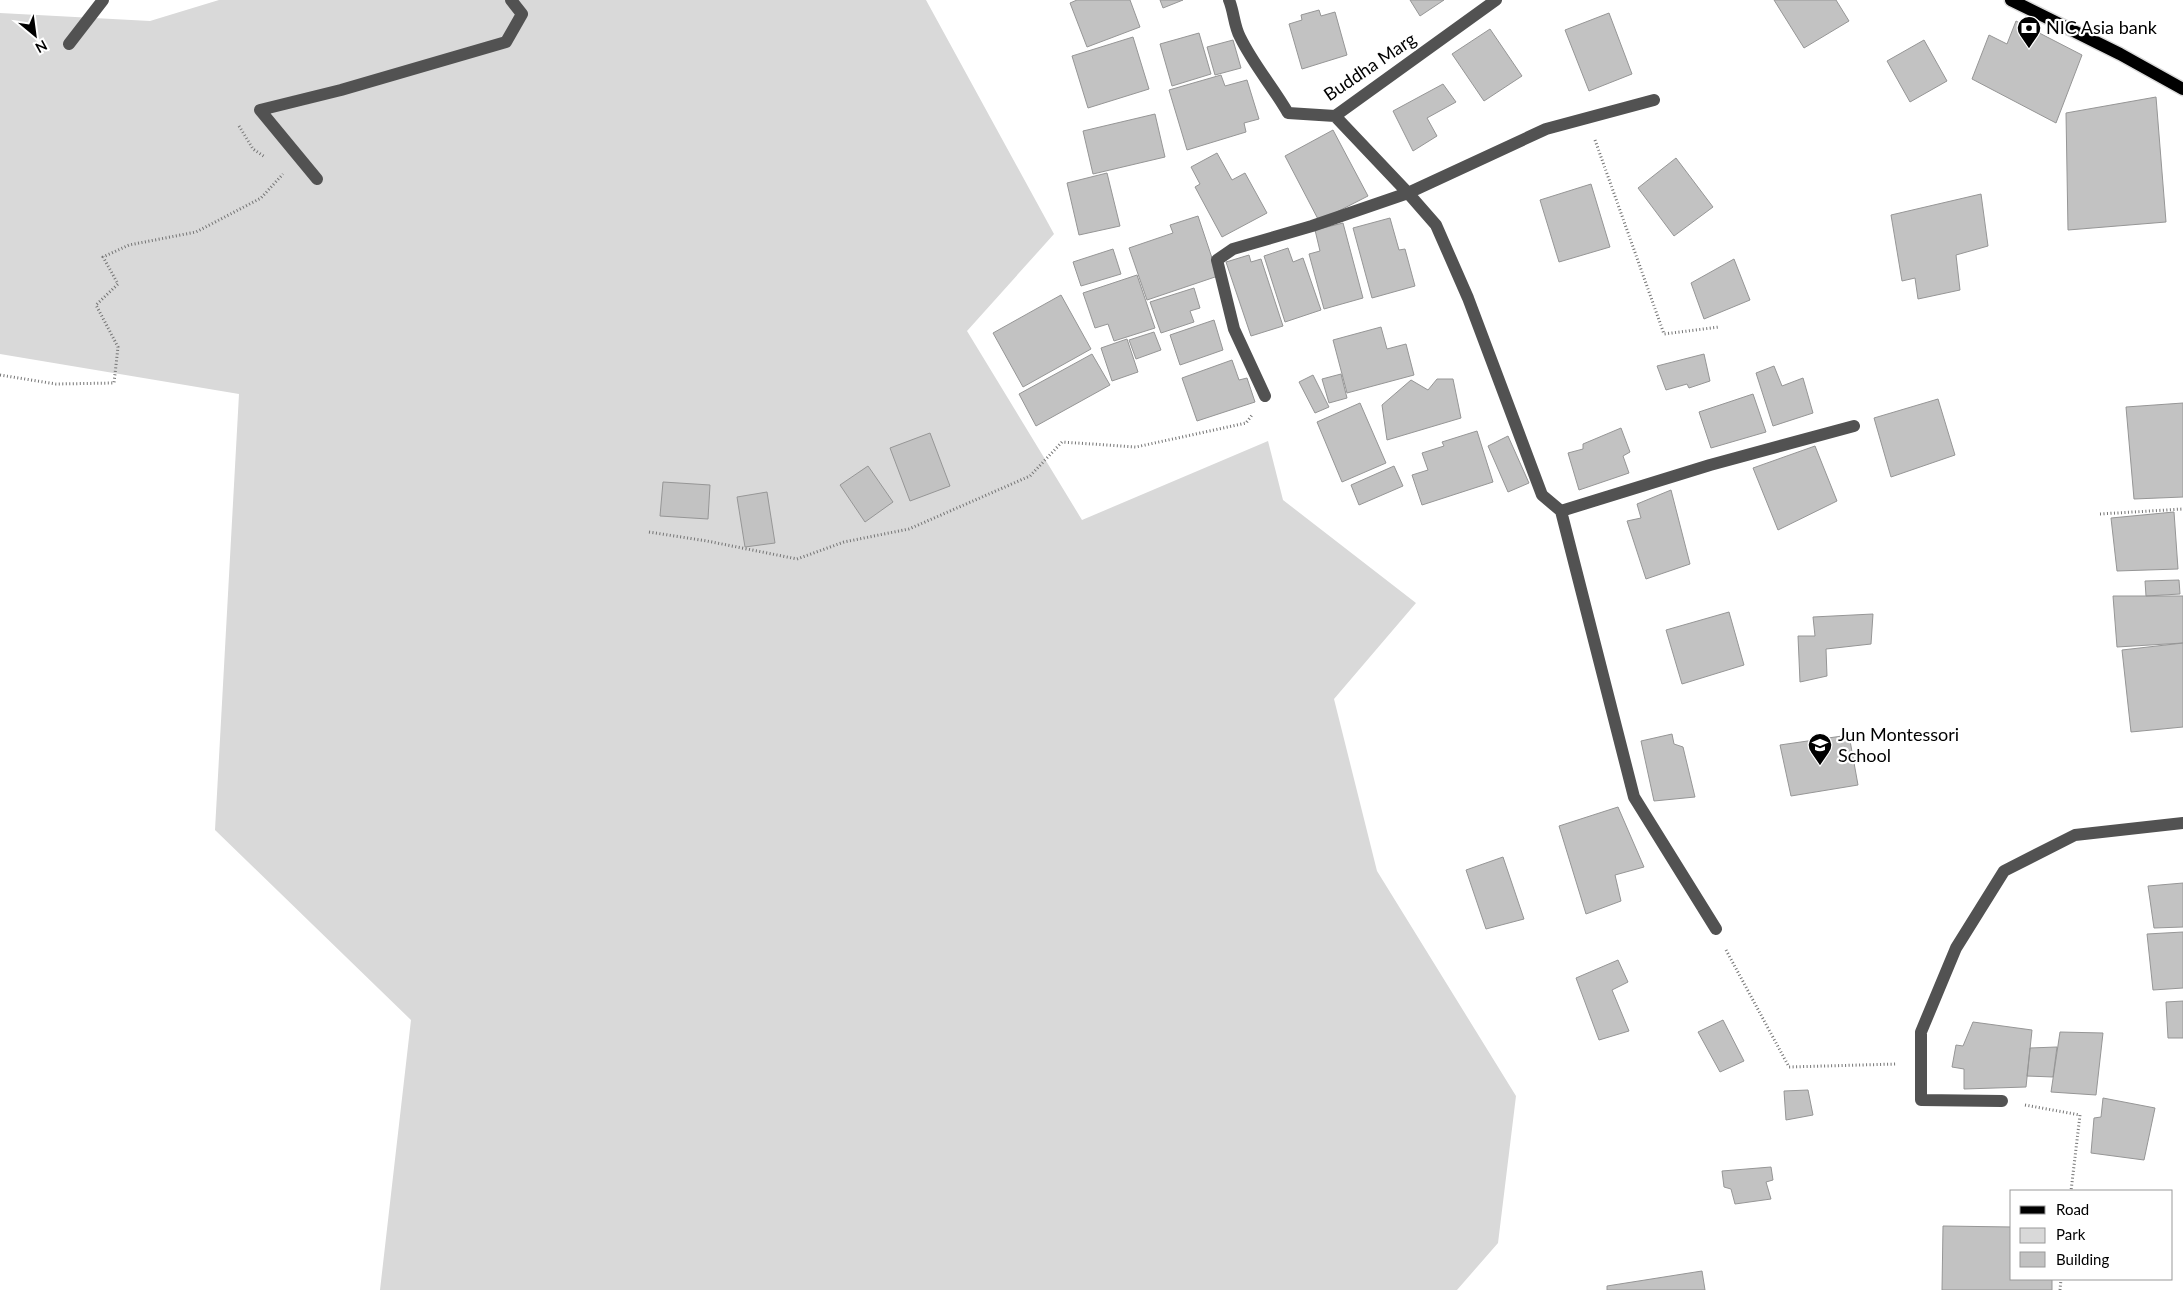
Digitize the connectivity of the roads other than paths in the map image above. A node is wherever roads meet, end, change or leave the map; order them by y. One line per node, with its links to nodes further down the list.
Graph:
1 (104, 0): 6 (street)
2 (511, 0): 10 (street)
3 (1229, 0): 9 (street, Buddha Marg)
4 (1496, 0): 9 (street, Buddha Marg)
5 (2011, 0): 7 (main road)
6 (68, 44)
7 (2183, 89)
8 (1654, 100): 11 (street)
9 (1335, 116): 11 (street)
10 (318, 179)
11 (1408, 193): 12 (street); 14 (street)
12 (1265, 396)
13 (1854, 426): 14 (street)
14 (1561, 511): 16 (street)
15 (2183, 823): 17 (street)
16 (1716, 929)
17 (2002, 1101)

